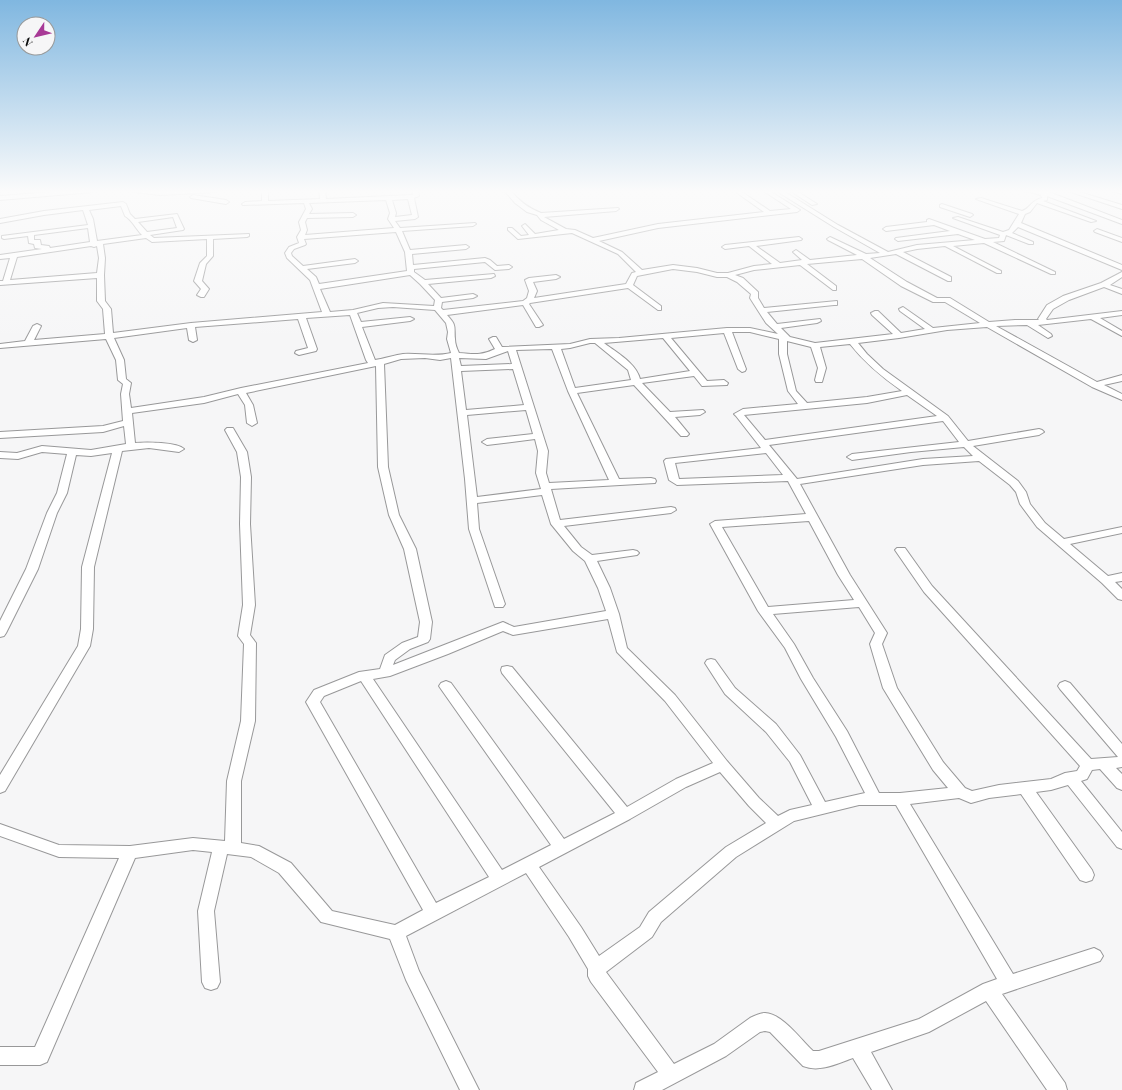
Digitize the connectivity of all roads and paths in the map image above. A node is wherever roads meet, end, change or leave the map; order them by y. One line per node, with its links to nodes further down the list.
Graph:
1 (30, 241): 22 (street)
2 (96, 241): 15 (street)
3 (114, 241): 15 (street)
4 (210, 241): 54 (street)
5 (302, 241): 35 (street)
6 (403, 241): 24 (street)
7 (595, 241): 38 (street)
8 (775, 241): 16 (street)
9 (834, 241): 29 (street)
10 (864, 241): 27 (street)
11 (978, 241): 18 (street)
12 (987, 241): 40 (street)
13 (1054, 241): 36 (street)
14 (1071, 241): 17 (street)
15 (97, 244): 22 (street); 42 (street)
16 (750, 244): 20 (street); 33 (street)
17 (1082, 244)
18 (947, 245): 21 (street); 39 (street)
19 (466, 247): 24 (street)
20 (725, 247)
21 (924, 247): 23 (street); 26 (street)
22 (48, 251): 28 (street)
23 (933, 251)
24 (408, 252): 37 (street)
25 (796, 252): 32 (street)
26 (898, 252): 27 (street); 46 (street)
27 (888, 254): 29 (street)
28 (14, 255): 30 (street); 48 (street)
29 (864, 256): 32 (street); 75 (street)
30 (0, 257)
31 (355, 261): 35 (street)
32 (804, 262): 33 (street); 52 (street)
33 (778, 265): 43 (street)
34 (509, 266): 37 (street)
35 (302, 268): 51 (street)
36 (1122, 268)
37 (410, 270): 47 (street); 51 (street)
38 (640, 272): 43 (street); 50 (street)
39 (999, 272)
40 (1053, 273)
41 (1122, 274): 49 (street)
42 (100, 275): 48 (street); 81 (street)
43 (728, 275): 61 (street)
44 (491, 276): 47 (street)
45 (556, 277): 56 (street)
46 (948, 279)
47 (423, 282): 58 (street)
48 (3, 283)
49 (1104, 285): 53 (street); 71 (street)
50 (629, 286): 56 (street); 59 (street)
51 (316, 287): 65 (street)
52 (833, 288)
53 (1122, 292)
54 (202, 295)
55 (473, 296): 58 (street)
56 (527, 302): 58 (street); 74 (street)
57 (834, 303): 61 (street)
58 (439, 307): 62 (street); 97 (street)
59 (658, 308)
60 (903, 309): 79 (street)
61 (763, 310): 77 (street)
62 (353, 312): 65 (street); 73 (street)
63 (875, 313): 83 (street)
64 (1122, 313): 67 (street)
65 (327, 314): 66 (street)
66 (301, 316): 72 (street); 96 (street)
67 (1093, 318): 71 (street); 80 (street)
68 (410, 319): 73 (street)
69 (817, 321): 77 (street)
70 (1029, 322): 71 (street); 75 (street); 84 (street)
71 (1044, 323)
72 (191, 325): 81 (street); 87 (street)
73 (357, 325): 98 (street)
74 (539, 325)
75 (990, 325): 79 (street); 107 (street)
76 (37, 326): 90 (street)
77 (775, 327): 86 (street)
78 (727, 330): 82 (street); 86 (street); 101 (street)
79 (932, 331): 83 (street)
80 (1122, 334)
81 (109, 336): 90 (street); 114 (street)
82 (665, 336): 88 (street); 102 (street)
83 (899, 336): 89 (street)
84 (1048, 336)
85 (492, 339): 95 (street)
86 (785, 339): 91 (street); 112 (street)
87 (193, 340)
88 (597, 341): 93 (street); 105 (street)
89 (852, 341): 91 (street); 110 (street)
90 (28, 344): 92 (street)
91 (815, 345): 104 (street)
92 (0, 346)
93 (556, 346): 94 (street); 109 (street)
94 (511, 348): 95 (street); 99 (street)
95 (500, 350): 97 (street)
96 (299, 353)
97 (455, 355): 98 (street); 100 (street)
98 (380, 362): 108 (street); 159 (street)
99 (516, 366): 100 (street); 113 (street)
100 (457, 369): 116 (street)
101 (742, 369)
102 (696, 373): 105 (street); 106 (street)
103 (1122, 378): 107 (street)
104 (819, 380)
105 (636, 382): 109 (street); 117 (street)
106 (724, 383)
107 (1095, 385): 111 (street)
108 (241, 391): 114 (street); 120 (street)
109 (572, 391): 138 (street)
110 (909, 392): 112 (street); 118 (street)
111 (1122, 397)
112 (804, 406): 129 (street)
113 (529, 407): 116 (street); 125 (street)
114 (128, 411): 119 (street)
115 (700, 412): 117 (street)
116 (462, 413): 140 (street)
117 (668, 415): 123 (street)
118 (945, 418): 127 (street); 129 (street)
119 (129, 422): 124 (street); 128 (street)
120 (252, 423)
121 (230, 430): 180 (street)
122 (1039, 432): 127 (street)
123 (684, 434)
124 (0, 435)
125 (539, 436): 126 (street); 139 (street)
126 (487, 442)
127 (966, 444): 134 (street); 135 (street)
128 (130, 446): 130 (street); 131 (street)
129 (765, 447): 136 (street); 136 (street)
130 (118, 448): 132 (street); 170 (street)
131 (179, 449)
132 (72, 453): 133 (street); 156 (street)
133 (0, 455)
134 (852, 457)
135 (981, 458): 136 (street); 145 (street)
136 (793, 480): 142 (street)
137 (651, 481): 138 (street)
138 (615, 482): 139 (street)
139 (545, 488): 140 (street); 143 (street)
140 (472, 501): 152 (street)
141 (671, 510): 143 (street)
142 (814, 517): 153 (street); 154 (street)
143 (556, 524): 148 (street)
144 (1122, 530): 145 (street)
145 (1061, 543): 150 (street)
146 (901, 550): 167 (street)
147 (633, 553): 148 (street)
148 (590, 559): 155 (street)
149 (1122, 577): 150 (street)
150 (1106, 580): 151 (street)
151 (1122, 596)
152 (499, 604)
153 (863, 604): 154 (street); 172 (street)
154 (764, 611): 173 (street)
155 (614, 614): 159 (street); 166 (street)
156 (0, 632)
157 (711, 663): 175 (street)
158 (507, 670): 176 (street)
159 (385, 674): 160 (street)
160 (364, 675): 185 (street); 186 (street)
161 (446, 686): 181 (street)
162 (1065, 686): 163 (street)
163 (1122, 753)
164 (1122, 762): 165 (street)
165 (1104, 764): 167 (street); 169 (street)
166 (722, 765): 176 (street); 177 (street)
167 (1088, 765): 168 (street)
168 (1070, 777): 171 (street); 179 (street)
169 (1122, 784)
170 (0, 786)
171 (1025, 788): 172 (street); 184 (street)
172 (960, 792): 174 (street)
173 (875, 799): 174 (street); 175 (street)
174 (900, 799): 191 (street)
175 (821, 808): 177 (street)
176 (625, 815): 181 (street)
177 (777, 824): 189 (street)
178 (0, 830): 182 (street)
179 (1122, 843)
180 (227, 847): 182 (street); 187 (street); 190 (street)
181 (561, 847): 183 (street)
182 (130, 852): 194 (street)
183 (528, 864): 185 (street); 189 (street)
184 (1086, 875)
185 (499, 879): 186 (street)
186 (434, 913): 187 (street)
187 (396, 933): 196 (street)
188 (1094, 956): 191 (street)
189 (597, 968): 195 (street)
190 (211, 982)
191 (1008, 984): 192 (street)
192 (989, 990): 193 (street); 199 (street)
193 (858, 1048): 195 (street); 198 (street)
194 (0, 1056)
195 (671, 1075): 197 (street)
196 (470, 1090)
197 (643, 1090)
198 (883, 1090)
199 (1058, 1090)

